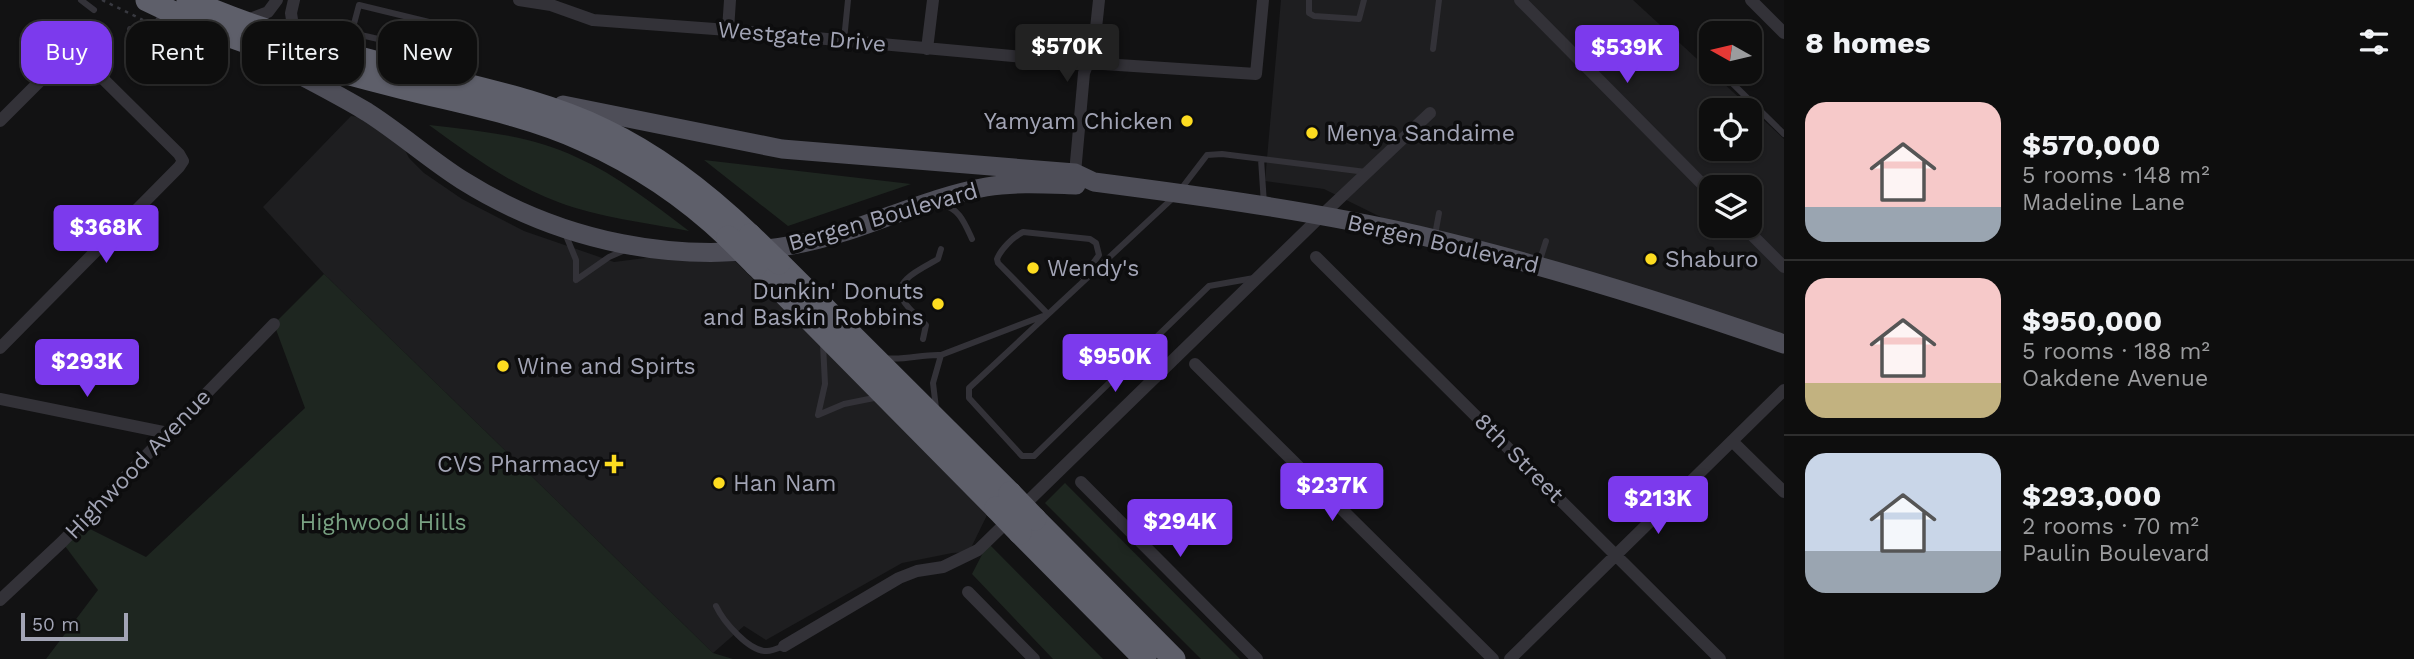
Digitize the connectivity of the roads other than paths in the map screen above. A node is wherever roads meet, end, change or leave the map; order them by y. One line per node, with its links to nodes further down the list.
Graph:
1 (81, 0): 17 (lane)
2 (188, 0): 19 (highway, Bergen Boulevard)
3 (277, 0): 19 (street)
4 (294, 0): 20 (street)
5 (519, 0): 24 (street, Westgate Drive)
6 (730, 0): 24 (street)
7 (848, 0): 28 (lane)
8 (933, 0): 29 (street)
9 (1099, 0): 31 (street)
10 (1263, 0): 31 (street, Westgate Drive)
11 (1309, 0): 12 (lane)
12 (1364, 0)
13 (1439, 0): 30 (lane)
14 (1520, 0): 42 (street)
15 (1751, 0): 25 (street)
16 (157, 5): 18 (highway, Bergen Boulevard)
17 (94, 10)
18 (193, 21)
19 (238, 21): 23 (highway, Bergen Boulevard)
20 (292, 21)
21 (355, 21): 22 (lane)
22 (425, 21)
23 (242, 22)
24 (728, 30): 28 (street, Westgate Drive)
25 (1784, 33)
26 (228, 35): 49 (highway)
27 (228, 38): 48 (main road, Bergen Boulevard)
28 (844, 40): 29 (street, Westgate Drive)
29 (927, 49): 31 (street, Westgate Drive)
30 (1433, 49)
31 (1088, 62): 40 (street)
32 (463, 84): 34 (highway, Bergen Boulevard)
33 (1733, 84): 37 (lane)
34 (467, 85): 40 (main road, Bergen Boulevard); 49 (highway)
35 (1430, 113): 39 (street)
36 (0, 121): 67 (street)
37 (1784, 134)
38 (1261, 159): 39 (lane); 43 (lane); 45 (lane)
39 (1369, 172): 47 (street)
40 (1076, 173): 41 (main road, Bergen Boulevard)
41 (1094, 181): 43 (main road, Bergen Boulevard); 44 (main road, Bergen Boulevard)
42 (1699, 181)
43 (1179, 193): 45 (main road, Bergen Boulevard); 61 (lane)
44 (926, 204): 51 (lane); 54 (main road, Bergen Boulevard)
45 (1264, 206): 47 (main road, Bergen Boulevard)
46 (1439, 213): 52 (lane)
47 (1321, 216): 52 (main road, Bergen Boulevard); 60 (street)
48 (563, 228): 54 (main road, Bergen Boulevard); 54 (lane)
49 (739, 236): 57 (highway, bridge)
50 (1755, 238): 59 (street)
51 (972, 239)
52 (1434, 239): 58 (main road, Bergen Boulevard)
53 (1546, 241): 58 (lane)
54 (634, 247)
55 (941, 249): 65 (lane)
56 (1316, 257): 81 (street, 8th Street)
57 (768, 264): 64 (highway); 69 (highway)
58 (1538, 266): 66 (main road, Bergen Boulevard)
59 (1784, 267)
60 (1260, 277): 62 (lane); 85 (street)
61 (1068, 295): 62 (lane); 62 (lane)
62 (1048, 314): 68 (lane)
63 (274, 324): 75 (street, Highwood Avenue)
64 (822, 332): 72 (highway); 72 (lane)
65 (923, 339)
66 (1784, 344)
67 (0, 348)
68 (941, 355): 69 (lane); 74 (lane)
69 (875, 358): 74 (highway)
70 (1195, 364): 90 (street)
71 (1784, 390): 76 (street)
72 (886, 397): 79 (highway)
73 (0, 399): 75 (street)
74 (941, 424): 79 (highway)
75 (168, 433): 83 (street, Highwood Avenue)
76 (1732, 440): 78 (street); 81 (street)
77 (1081, 482): 89 (street)
78 (1784, 492)
79 (1003, 501): 80 (highway, bridge)
80 (1028, 526): 87 (highway); 88 (highway)
81 (1616, 554): 91 (street); 92 (street, 8th Street)
82 (968, 592): 86 (street)
83 (0, 600)
84 (716, 606): 85 (lane)
85 (784, 646)
86 (1034, 659)
87 (1145, 659)
88 (1174, 659)
89 (1257, 659)
90 (1493, 659)
91 (1510, 659)
92 (1720, 659)

